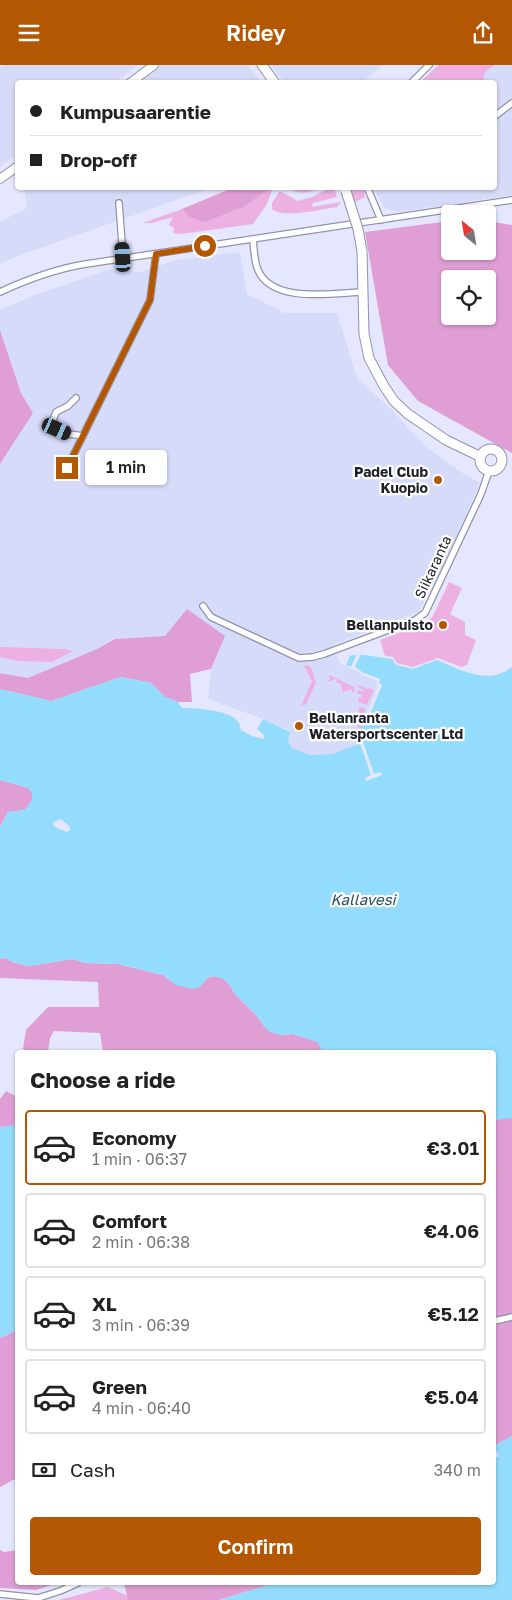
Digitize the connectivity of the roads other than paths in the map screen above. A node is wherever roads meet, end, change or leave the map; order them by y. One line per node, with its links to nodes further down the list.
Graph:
1 (154, 65): 4 (street)
2 (262, 65): 5 (main road)
3 (429, 65): 6 (street)
4 (134, 80)
5 (273, 80)
6 (414, 80)
7 (512, 103): 8 (street)
8 (497, 114)
9 (15, 168): 10 (street)
10 (0, 179)
11 (345, 190): 20 (main road, bridge)
12 (368, 190): 15 (street)
13 (512, 200): 15 (street)
14 (119, 203): 18 (street)
15 (380, 220): 16 (street)
16 (253, 239): 17 (street); 20 (street)
17 (156, 254): 18 (street); 22 (street)
18 (123, 257): 19 (street)
19 (0, 292)
20 (363, 292): 23 (main road)
21 (76, 398): 22 (street)
22 (83, 436): 25 (street)
23 (481, 457): 24 (main road); 26 (main road)
24 (507, 461): 26 (main road)
25 (67, 468)
26 (489, 471): 27 (street, Siikaranta)
27 (203, 607)
28 (512, 1317): 29 (street)
29 (496, 1321)
30 (74, 1585): 31 (street)
31 (0, 1594)

